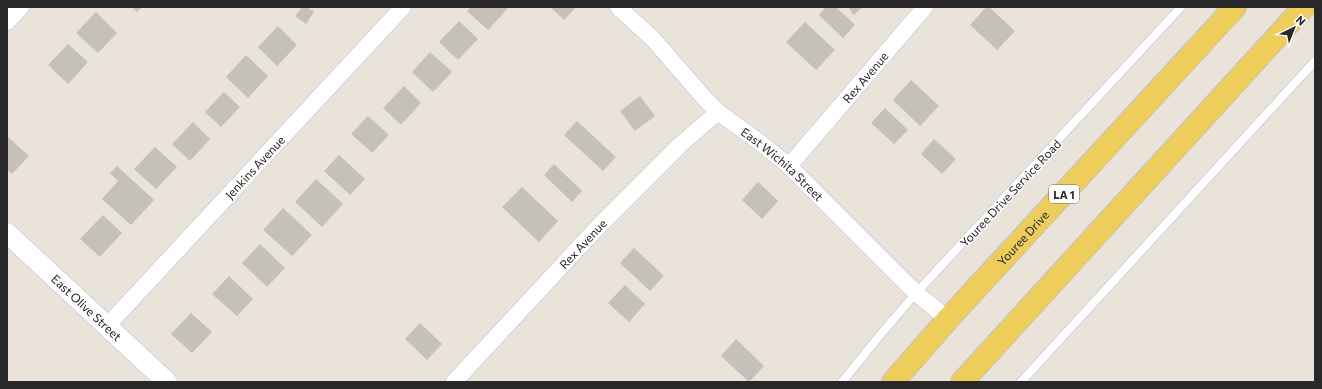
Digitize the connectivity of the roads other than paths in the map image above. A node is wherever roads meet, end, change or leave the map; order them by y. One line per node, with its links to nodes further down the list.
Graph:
1 (21, 7): 8 (street)
2 (403, 7): 15 (street, Jenkins Avenue)
3 (618, 7): 10 (street, East Wichita Street)
4 (925, 7): 11 (street, Rex Avenue)
5 (1181, 7): 13 (lane, Youree Drive Service Road)
6 (1236, 7): 14 (main road, Youree Drive / LA 1)
7 (1304, 7): 20 (main road)
8 (7, 22)
9 (1315, 61): 21 (lane)
10 (718, 112): 11 (street, East Wichita Street); 17 (street, Rex Avenue)
11 (788, 166): 13 (street, East Wichita Street)
12 (7, 233): 15 (street, East Olive Street)
13 (916, 293): 14 (street, East Wichita Street); 18 (lane, Youree Drive Service Road)
14 (948, 319): 19 (main road, Youree Drive / LA 1)
15 (107, 326): 16 (street, East Olive Street)
16 (167, 382)
17 (454, 382)
18 (842, 382)
19 (893, 382)
20 (962, 382)
21 (1021, 382)

